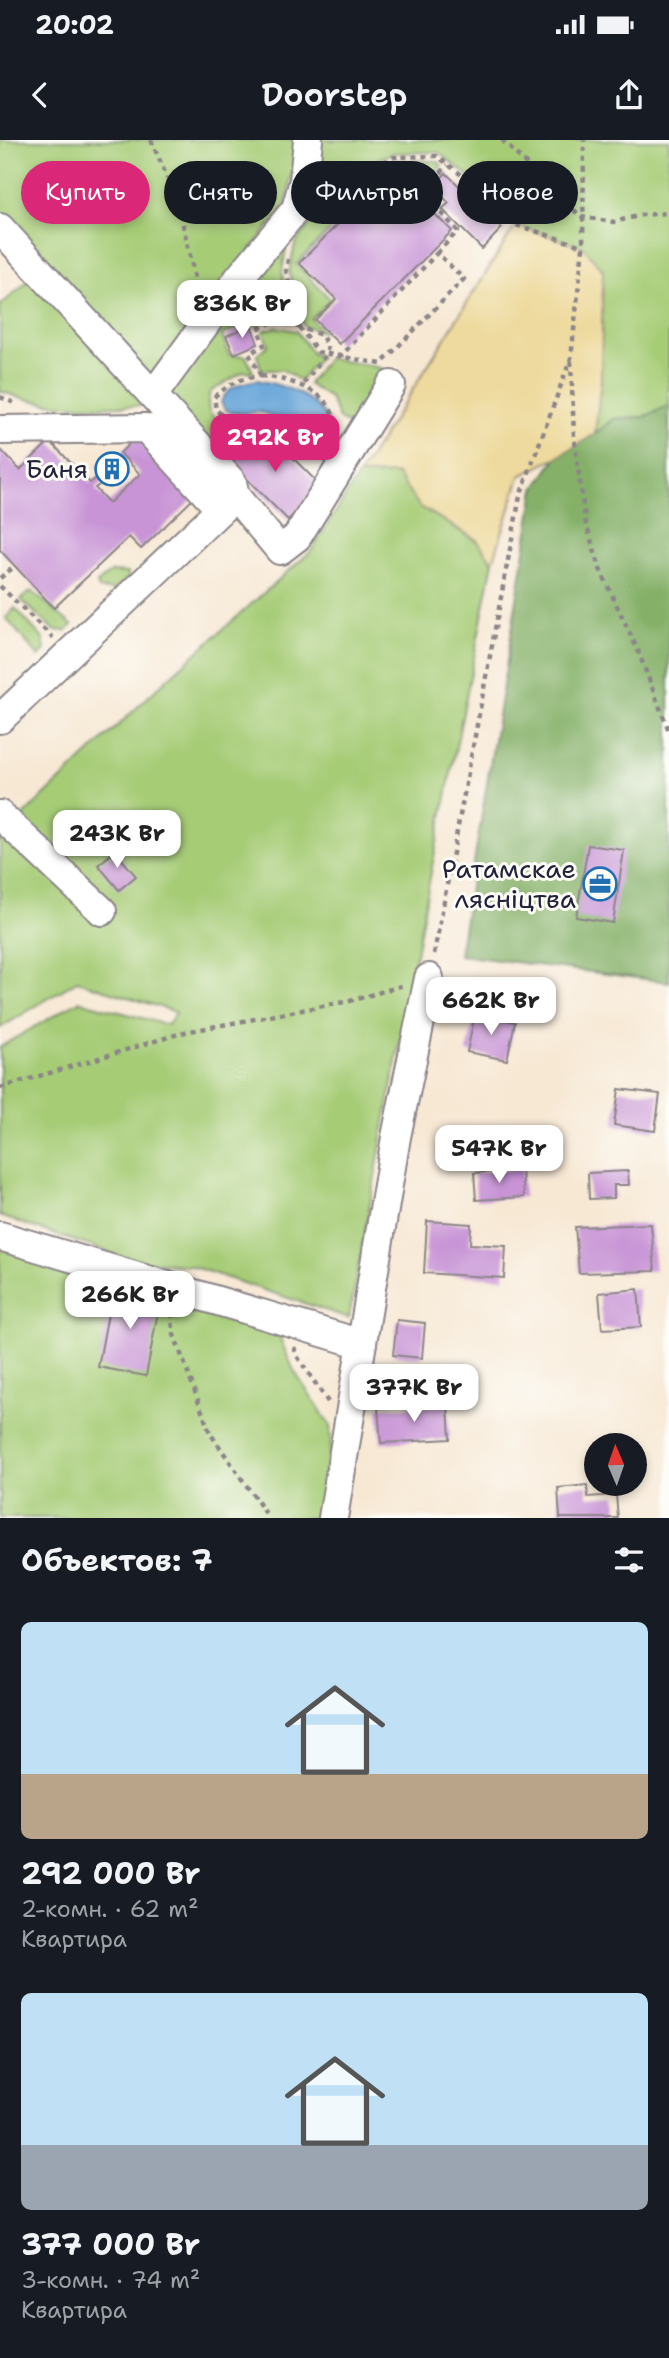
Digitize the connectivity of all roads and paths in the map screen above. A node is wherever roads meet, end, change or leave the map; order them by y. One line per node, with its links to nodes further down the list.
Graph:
1 (151, 140): 13 (path)
2 (308, 140): 13 (street)
3 (502, 140): 8 (path)
4 (584, 140): 8 (path)
5 (385, 161): 6 (path)
6 (448, 165): 10 (path); 11 (path)
7 (669, 213): 8 (path)
8 (582, 217): 10 (path)
9 (0, 228): 23 (street)
10 (583, 247): 17 (path)
11 (437, 253): 16 (path); 16 (path)
12 (288, 258): 14 (path)
13 (206, 324): 20 (street)
14 (299, 327): 15 (path); 15 (path); 18 (path)
15 (326, 354): 16 (path); 21 (path)
16 (341, 356)
17 (571, 358): 29 (path); 32 (path)
18 (261, 376): 21 (path); 21 (path)
19 (391, 385): 23 (street)
20 (159, 387)
21 (301, 387)
22 (2, 430): 23 (street)
23 (227, 503): 28 (street)
24 (15, 566): 25 (path)
25 (0, 578)
26 (0, 586): 27 (path)
27 (60, 645)
28 (0, 719)
29 (669, 731)
30 (0, 815): 31 (street)
31 (102, 911)
32 (429, 978): 33 (path); 37 (street)
33 (0, 1088)
34 (0, 1236): 35 (street)
35 (172, 1289): 36 (street); 39 (path)
36 (287, 1323): 37 (street); 38 (path)
37 (362, 1344): 38 (street)
38 (348, 1431): 40 (street)
39 (269, 1518)
40 (333, 1518)

